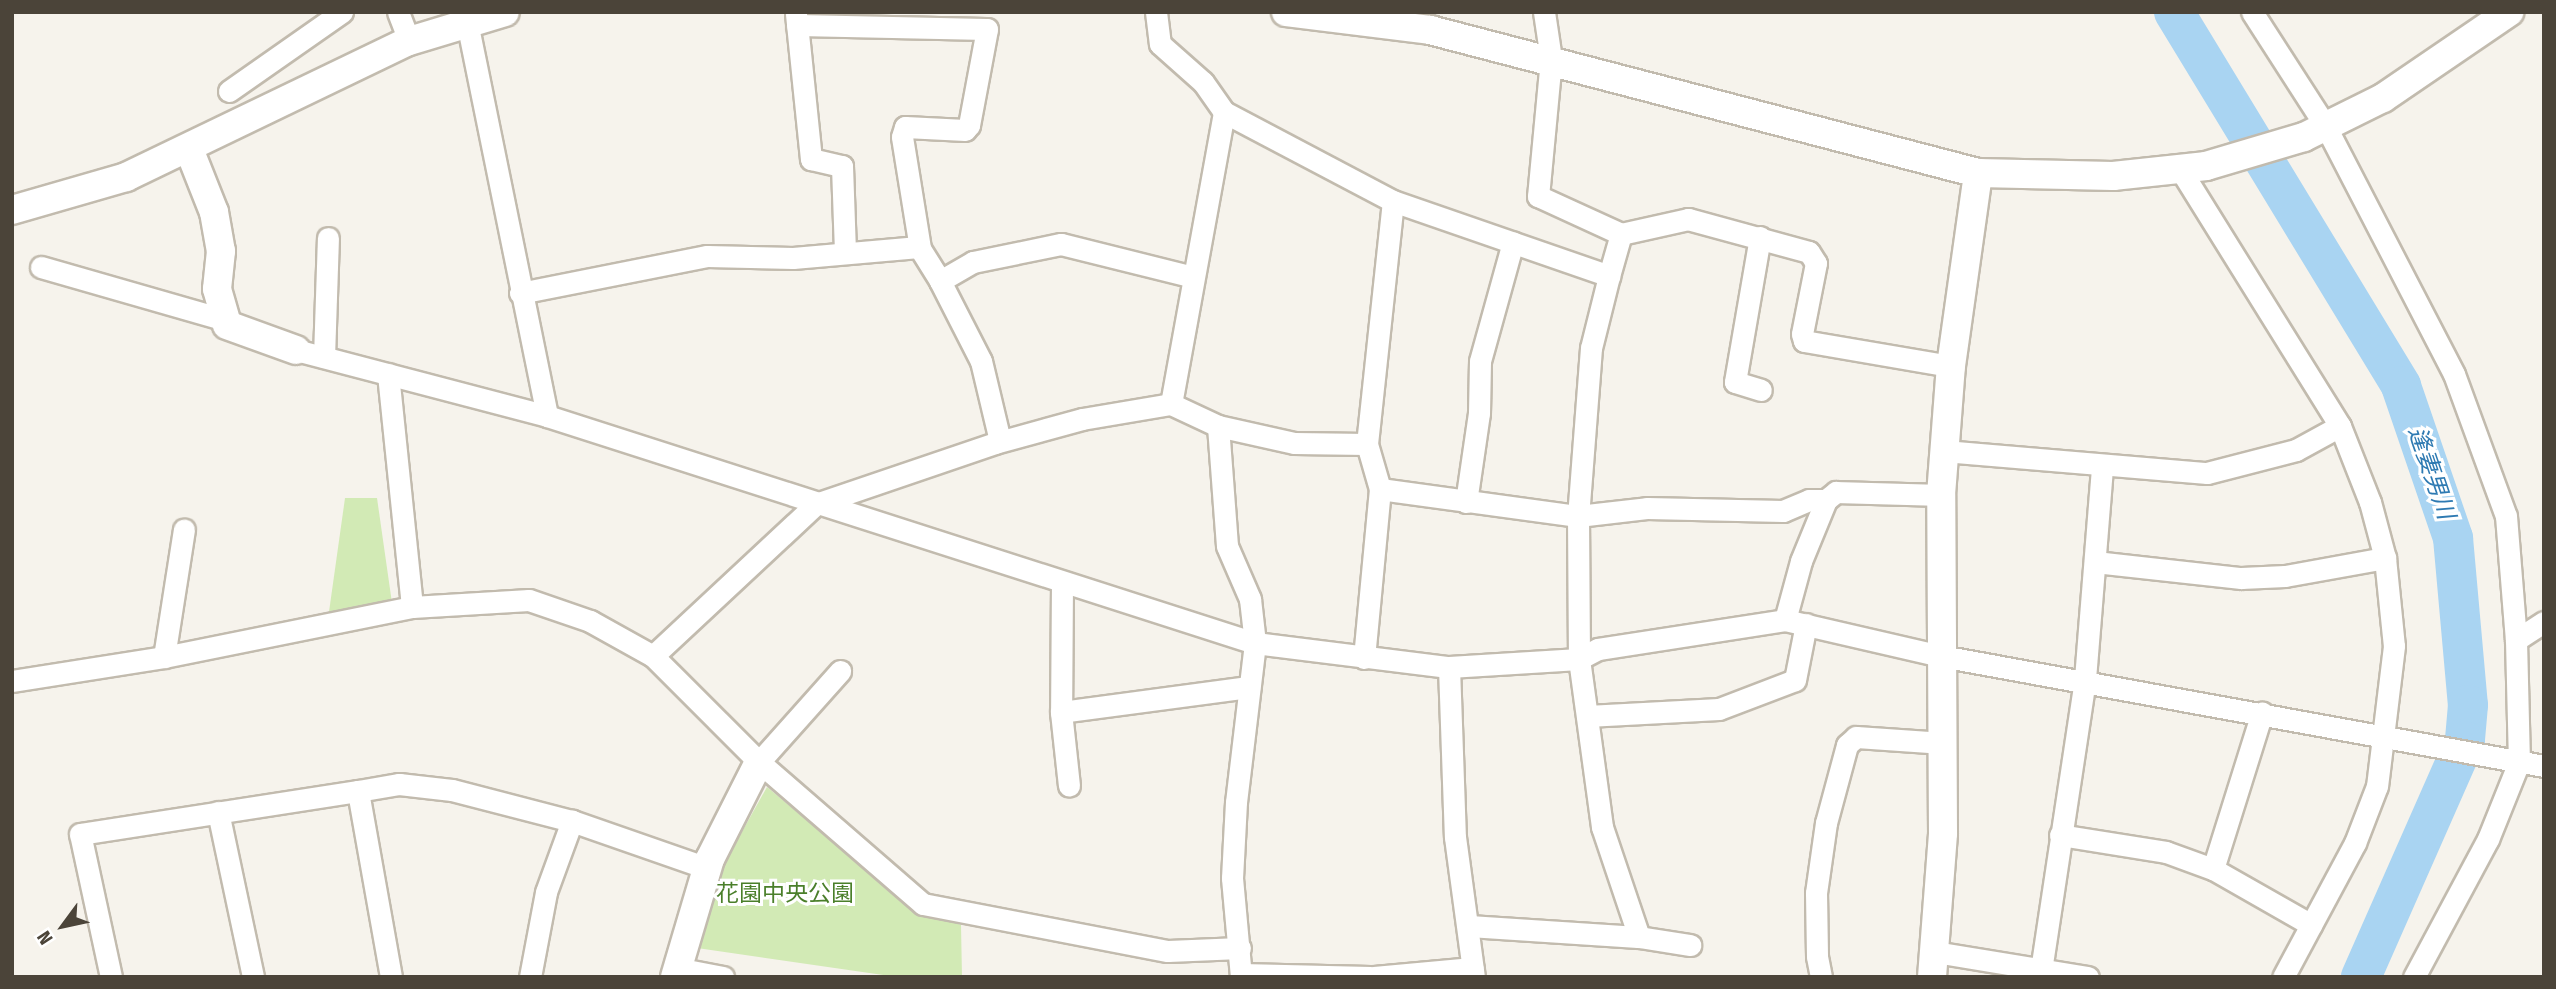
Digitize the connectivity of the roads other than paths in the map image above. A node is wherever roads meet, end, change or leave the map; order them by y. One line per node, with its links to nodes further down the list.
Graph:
1 (342, 12): 13 (street)
2 (398, 12): 11 (street)
3 (505, 12): 10 (street)
4 (1156, 12): 14 (street)
5 (1286, 12): 12 (street)
6 (1544, 12): 12 (street)
7 (2252, 12): 15 (street)
8 (2509, 12): 15 (street)
9 (796, 19): 25 (street); 26 (street)
10 (467, 22): 11 (street); 31 (street)
11 (409, 41): 16 (street)
12 (1551, 59): 18 (street); 21 (street)
13 (229, 91)
14 (1224, 112): 19 (street); 29 (street)
15 (2315, 132): 17 (street); 59 (street)
16 (189, 149): 20 (street); 32 (street)
17 (2193, 168): 18 (street); 41 (street)
18 (1978, 173): 35 (street)
19 (1393, 201): 24 (street); 43 (street)
20 (12, 210)
21 (1621, 234): 22 (street); 28 (street)
22 (1760, 237): 35 (street); 37 (street)
23 (328, 238): 34 (street)
24 (1513, 242): 28 (street); 49 (street)
25 (920, 248): 26 (street); 30 (street)
26 (845, 251): 31 (street)
27 (41, 267): 32 (street)
28 (1609, 276): 51 (street)
29 (1193, 277): 30 (street); 38 (street)
30 (940, 281): 42 (street)
31 (520, 293): 39 (street)
32 (226, 320): 33 (street)
33 (296, 350): 34 (street)
34 (324, 357): 36 (street)
35 (1951, 366): 44 (street)
36 (388, 374): 39 (street); 56 (street)
37 (1761, 390)
38 (1171, 404): 40 (street); 42 (street)
39 (547, 416): 50 (street)
40 (1218, 426): 43 (street); 60 (street)
41 (2340, 426): 45 (street); 53 (street)
42 (1000, 441): 50 (street)
43 (1367, 444): 46 (street)
44 (1944, 451): 45 (street); 47 (street)
45 (2102, 467): 54 (street)
46 (1380, 489): 49 (street); 64 (street)
47 (1941, 495): 48 (street); 62 (street)
48 (1826, 500): 51 (street); 57 (street)
49 (1466, 502): 51 (street)
50 (816, 504): 55 (street); 61 (street)
51 (1578, 516): 65 (street)
52 (184, 530): 63 (street)
53 (2385, 558): 54 (street); 74 (street)
54 (2095, 562): 68 (street)
55 (1062, 582): 60 (street); 71 (street)
56 (412, 607): 61 (street); 63 (street)
57 (1795, 622): 62 (street); 65 (street); 73 (street)
58 (2544, 622): 59 (street)
59 (2516, 640): 76 (street)
60 (1255, 643): 64 (street); 70 (street)
61 (653, 656): 77 (street)
62 (1941, 656): 68 (street); 75 (street)
63 (164, 657): 69 (street)
64 (1364, 658): 66 (street)
65 (1579, 659): 66 (street); 73 (street)
66 (1449, 667): 87 (street)
67 (840, 671): 77 (street)
68 (2085, 679): 72 (street); 83 (street)
69 (12, 681)
70 (1249, 687): 71 (street); 90 (street)
71 (1061, 712): 79 (street)
72 (2262, 713): 74 (street); 85 (street)
73 (1587, 716): 88 (street)
74 (2386, 737): 76 (street); 86 (street)
75 (1944, 743): 91 (street); 102 (street)
76 (2512, 761): 78 (street); 105 (street)
77 (759, 762): 84 (street); 90 (street)
78 (2544, 766)
79 (1069, 786)
80 (358, 791): 81 (street); 82 (street); 98 (street)
81 (218, 812): 96 (street); 97 (street)
82 (572, 821): 84 (street); 99 (street)
83 (2060, 835): 85 (street); 94 (street)
84 (707, 868): 92 (street)
85 (2213, 869): 86 (street)
86 (2311, 925): 104 (street)
87 (1468, 926): 88 (street); 93 (street)
88 (1639, 937): 89 (street)
89 (1690, 945)
90 (1240, 947): 95 (street)
91 (1933, 965): 94 (street)
92 (676, 972): 100 (street)
93 (1474, 973): 101 (street)
94 (2041, 973): 103 (street)
95 (1241, 975): 101 (street)
96 (111, 977)
97 (253, 977)
98 (391, 977)
99 (530, 977)
100 (723, 977)
101 (1372, 977)
102 (1821, 977)
103 (2088, 977)
104 (2283, 977)
105 (2414, 977)

